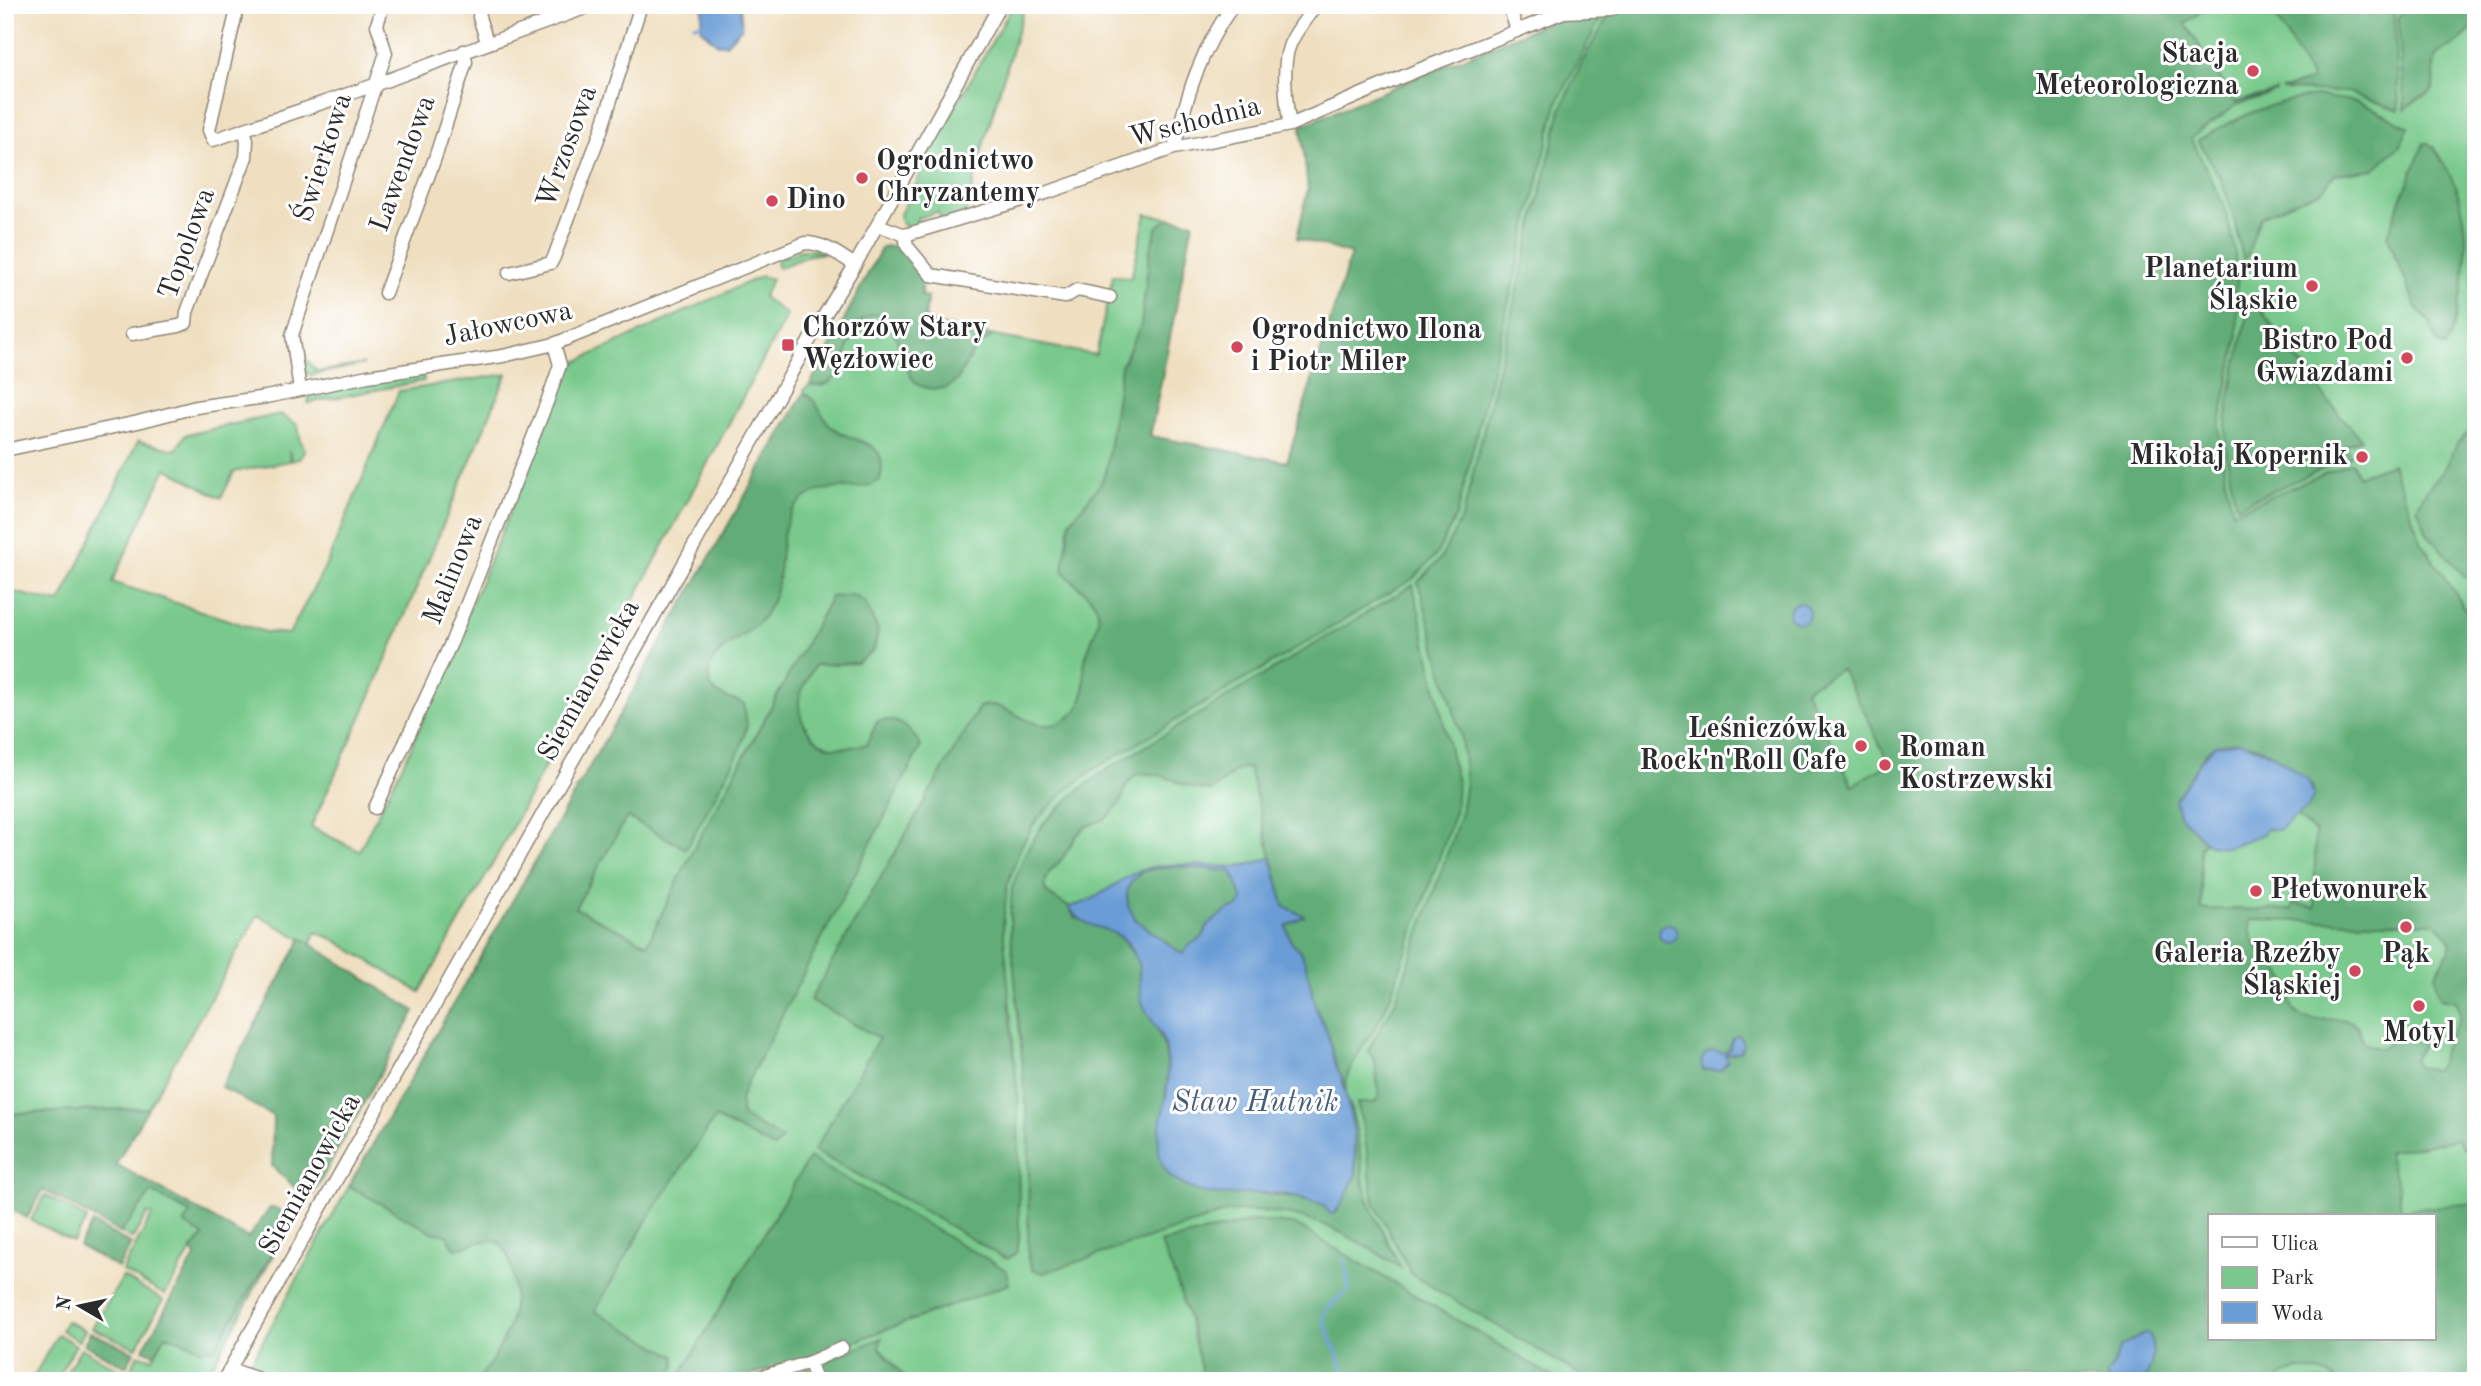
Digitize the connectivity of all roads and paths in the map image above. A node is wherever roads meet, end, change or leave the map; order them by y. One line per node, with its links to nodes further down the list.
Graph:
1 (239, 5): 16 (street)
2 (383, 5): 14 (street)
3 (481, 5): 12 (street)
4 (593, 5): 12 (street, Świerkowa)
5 (641, 5): 21 (street, Wrzosowa)
6 (1000, 5): 18 (street, Siemianowicka)
7 (1233, 5): 17 (street)
8 (1316, 5): 15 (street)
9 (1509, 5): 11 (street)
10 (1611, 10): 11 (street, Wschodnia)
11 (1517, 31): 15 (street, Wschodnia)
12 (487, 42): 13 (street, Świerkowa)
13 (464, 51): 14 (street, Świerkowa); 22 (street, Lawendowa)
14 (375, 83): 16 (street); 26 (street, Świerkowa)
15 (1290, 125): 17 (street, Wschodnia)
16 (244, 130): 24 (street, Topolowa)
17 (1174, 148): 19 (street, Wschodnia)
18 (878, 225): 19 (street); 20 (street, Siemianowicka)
19 (905, 235): 23 (street)
20 (855, 265): 25 (street, Jałowcowa); 31 (street, Siemianowicka)
21 (509, 273)
22 (385, 293)
23 (1110, 297)
24 (132, 334)
25 (554, 344): 26 (street, Jałowcowa); 28 (street, Malinowa)
26 (300, 390): 27 (street, Jałowcowa)
27 (5, 450)
28 (375, 808)
29 (842, 1348): 30 (street)
30 (810, 1362): 34 (street); 35 (street)
31 (230, 1368): 32 (street, Siemianowicka); 33 (street)
32 (223, 1381)
33 (264, 1381)
34 (748, 1381)
35 (816, 1381)

